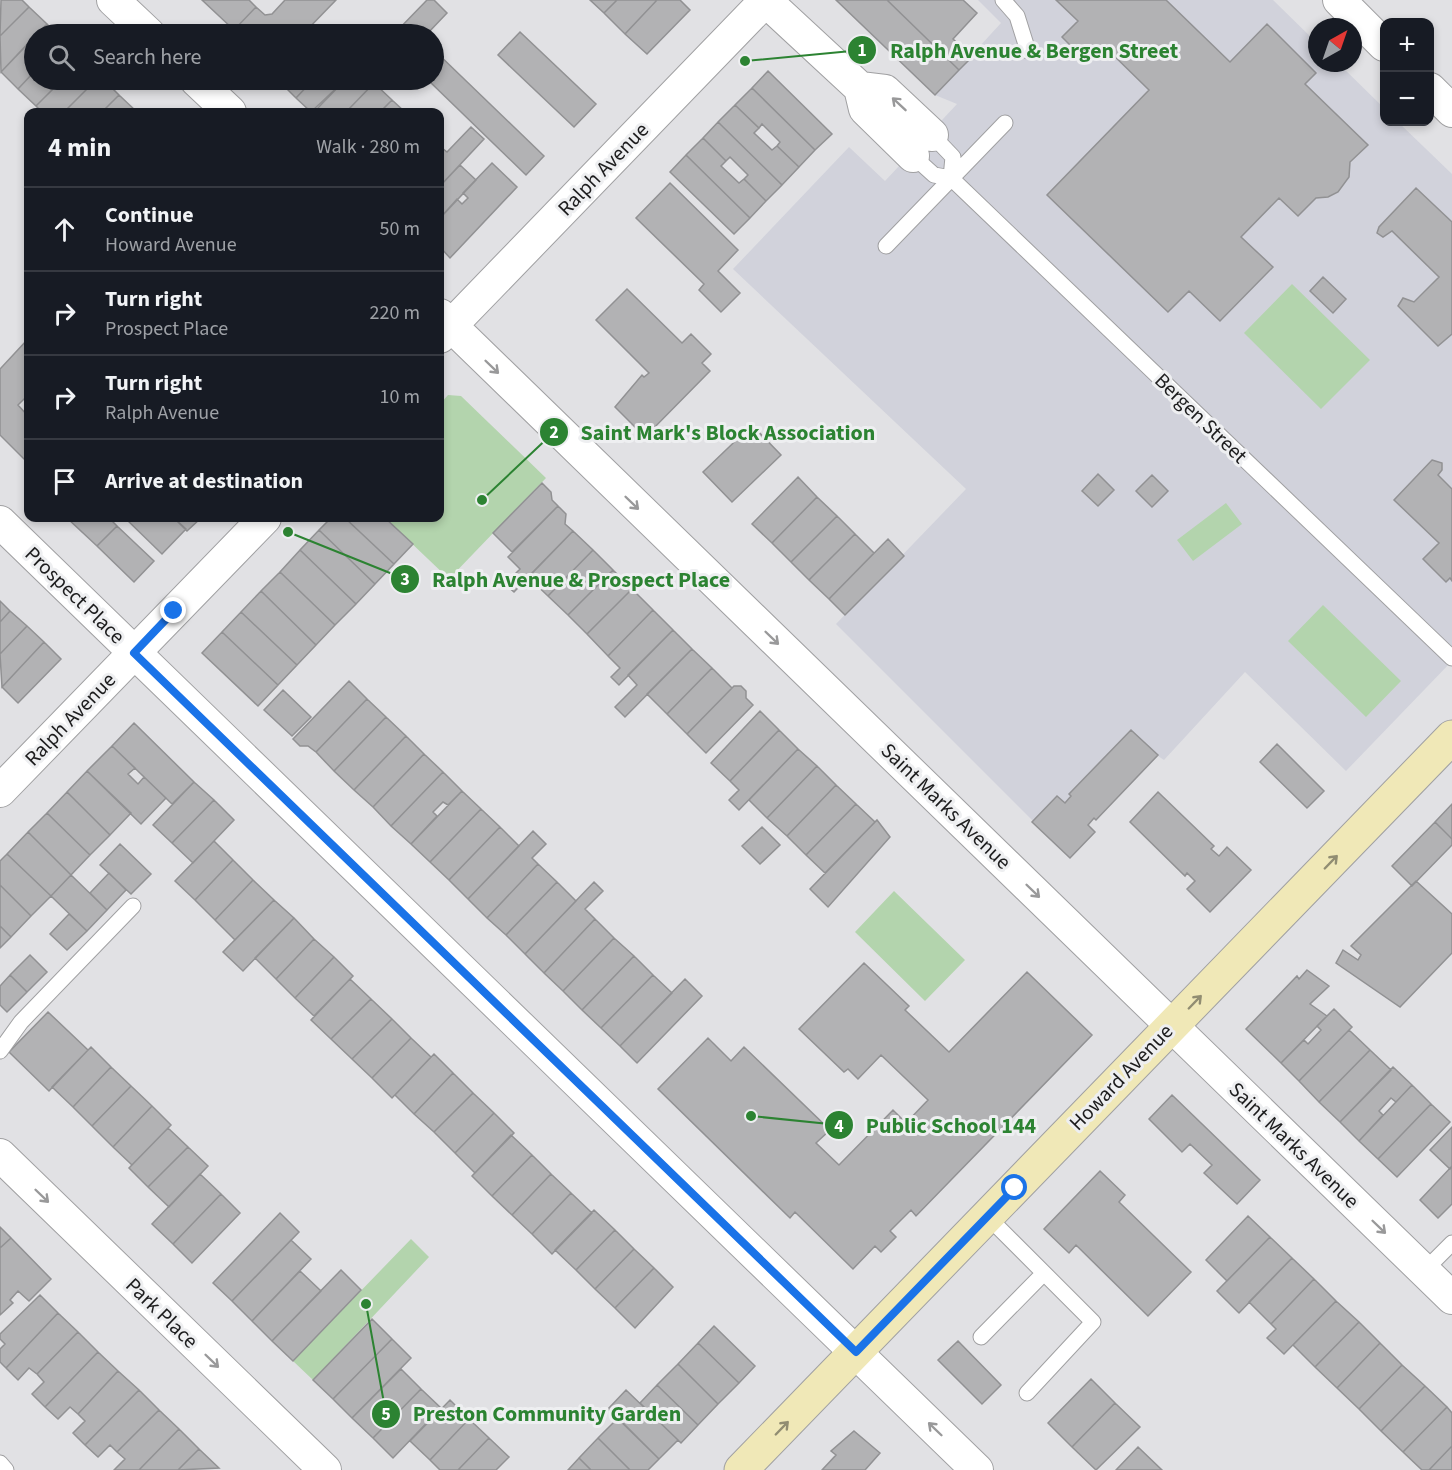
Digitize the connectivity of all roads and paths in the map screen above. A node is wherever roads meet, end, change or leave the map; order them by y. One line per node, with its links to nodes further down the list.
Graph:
1 (113, 0): 5 (street)
2 (766, 0): 13 (street, Bergen Street); 16 (street, Ralph Avenue)
3 (1003, 0): 7 (lane)
4 (1339, 0): 6 (street)
5 (138, 24)
6 (1380, 41)
7 (1028, 51)
8 (206, 90): 10 (street)
9 (1434, 93): 11 (street)
10 (226, 108)
11 (1452, 111)
12 (1005, 123): 14 (lane)
13 (922, 145): 14 (lane, Bergen Street); 14 (lane, Bergen Street)
14 (951, 178): 15 (lane); 21 (lane, Bergen Street)
15 (886, 246)
16 (444, 325)
17 (444, 327): 25 (street, Saint Marks Avenue, one-way to 25)
18 (0, 522): 20 (street, Prospect Place)
19 (261, 522): 20 (street, Ralph Avenue)
20 (134, 653): 23 (street, Ralph Avenue); 34 (street, Prospect Place)
21 (1452, 658)
22 (1452, 737): 25 (street, Howard Avenue, one-way to 22)
23 (0, 791)
24 (133, 906): 26 (lane)
25 (1172, 1026): 28 (street, Howard Avenue); 30 (street, Saint Marks Avenue, one-way to 30)
26 (0, 1051)
27 (0, 1155): 38 (street, Park Place, one-way to 38)
28 (987, 1216): 31 (lane); 34 (street, Howard Avenue)
29 (1452, 1243): 30 (lane)
30 (1424, 1270): 32 (street, Saint Marks Avenue)
31 (1044, 1273): 33 (lane); 35 (lane)
32 (1452, 1298)
33 (981, 1337)
34 (856, 1352): 39 (street, Howard Avenue, one-way to 34); 40 (street, Prospect Place, one-way to 34)
35 (1027, 1393)
36 (0, 1464): 37 (lane)
37 (6, 1470)
38 (325, 1470)
39 (741, 1470)
40 (977, 1470)

